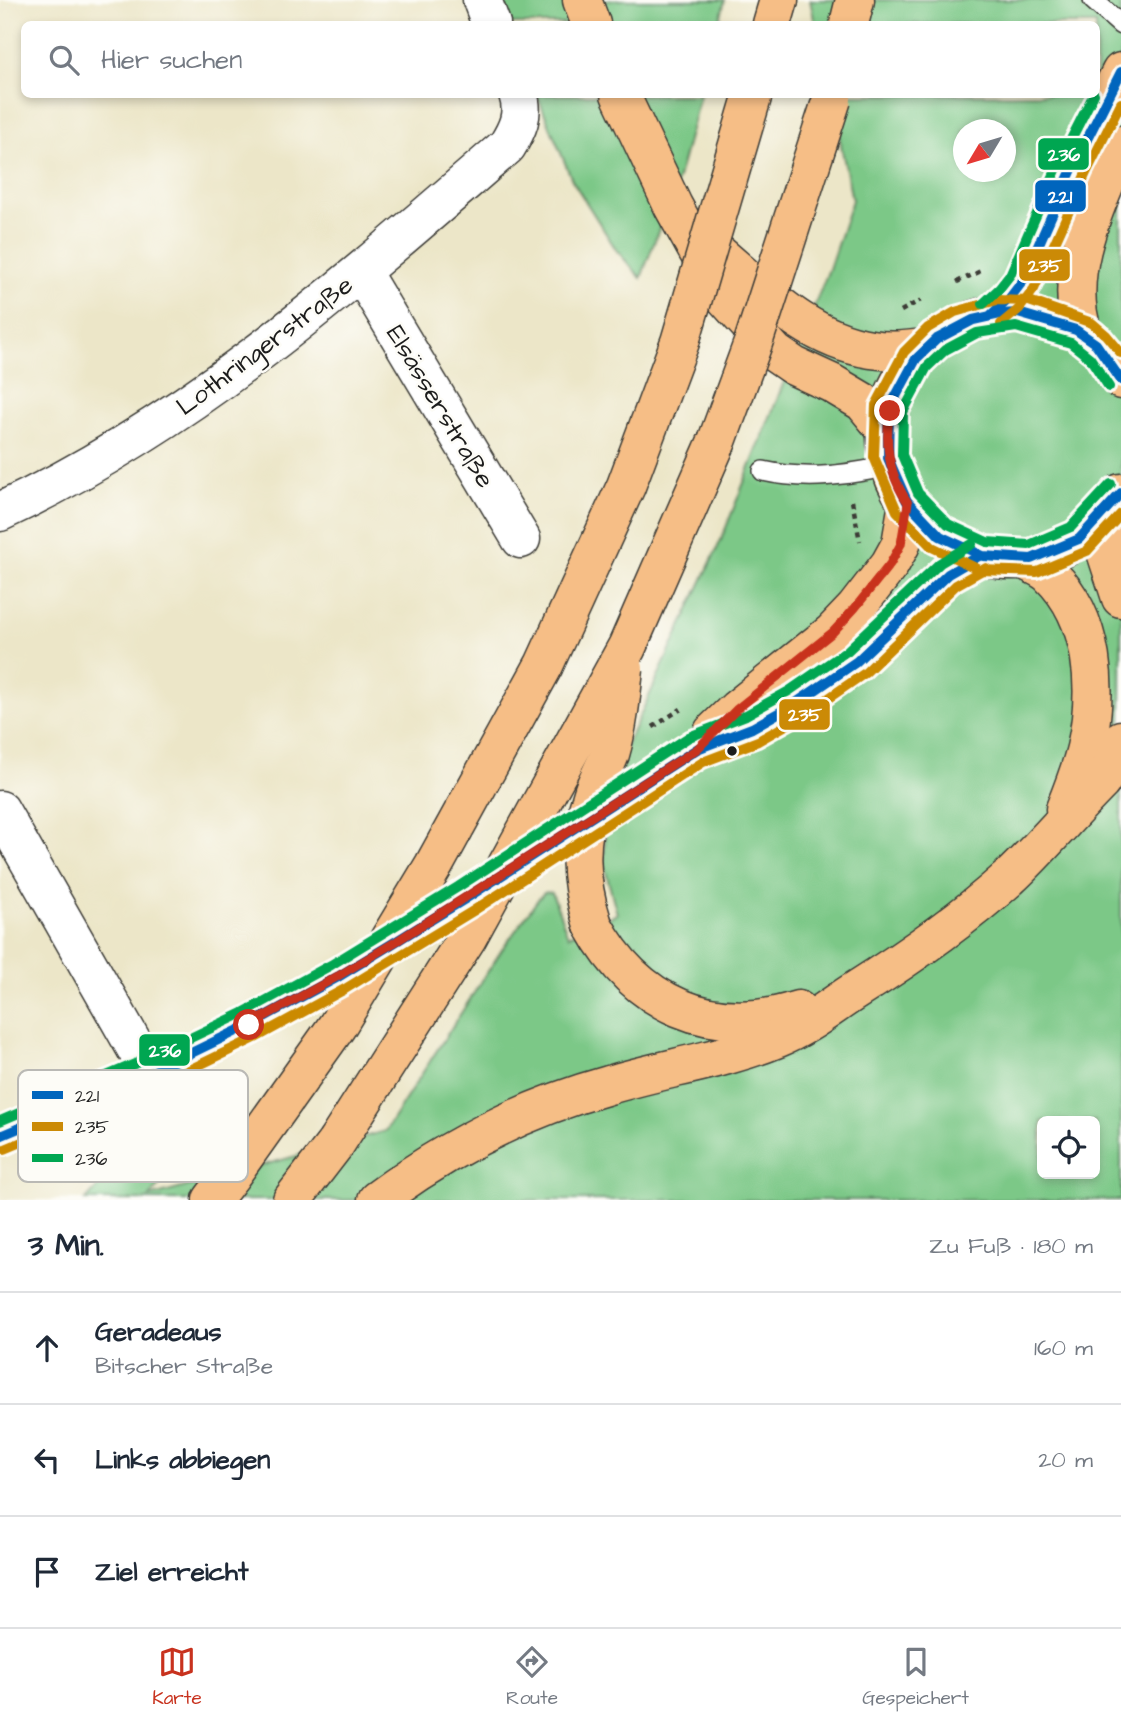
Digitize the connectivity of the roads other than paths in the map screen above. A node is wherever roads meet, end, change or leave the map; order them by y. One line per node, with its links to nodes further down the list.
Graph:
1 (482, 0): 6 (street)
2 (582, 0): 7 (main road)
3 (779, 0): 8 (main road)
4 (855, 0): 9 (main road)
5 (1093, 0): 10 (lane)
6 (490, 21)
7 (590, 21)
8 (773, 21)
9 (850, 21)
10 (1121, 25)
11 (1121, 72): 19 (main road)
12 (519, 98): 18 (street, Lothringerstraße)
13 (622, 98): 17 (main road)
14 (752, 98): 42 (main road, bridge)
15 (832, 98): 32 (main road, bridge)
16 (1121, 145): 20 (main road)
17 (687, 228): 21 (main road); 23 (main road)
18 (361, 272): 27 (street, Lothringerstraße); 28 (street, Elsässerstraße)
19 (992, 314): 20 (main road); 21 (main road)
20 (1083, 334): 22 (main road)
21 (925, 348): 23 (main road)
22 (1121, 380)
23 (888, 448): 24 (lane); 26 (main road)
24 (763, 471)
25 (1115, 502): 30 (main road); 31 (main road)
26 (908, 503): 29 (main road); 34 (main road)
27 (0, 513)
28 (521, 539)
29 (979, 556): 30 (main road); 34 (main road)
30 (1022, 559): 36 (main road)
31 (1121, 598)
32 (627, 647): 37 (main road, bridge); 43 (main road, bridge)
33 (1121, 740): 36 (main road)
34 (697, 749): 39 (main road)
35 (0, 810): 38 (street)
36 (1059, 824): 37 (main road)
37 (853, 993): 44 (main road)
38 (148, 1070)
39 (156, 1070)
40 (18, 1128): 41 (main road)
41 (0, 1136)
42 (248, 1150)
43 (292, 1200)
44 (377, 1200)

